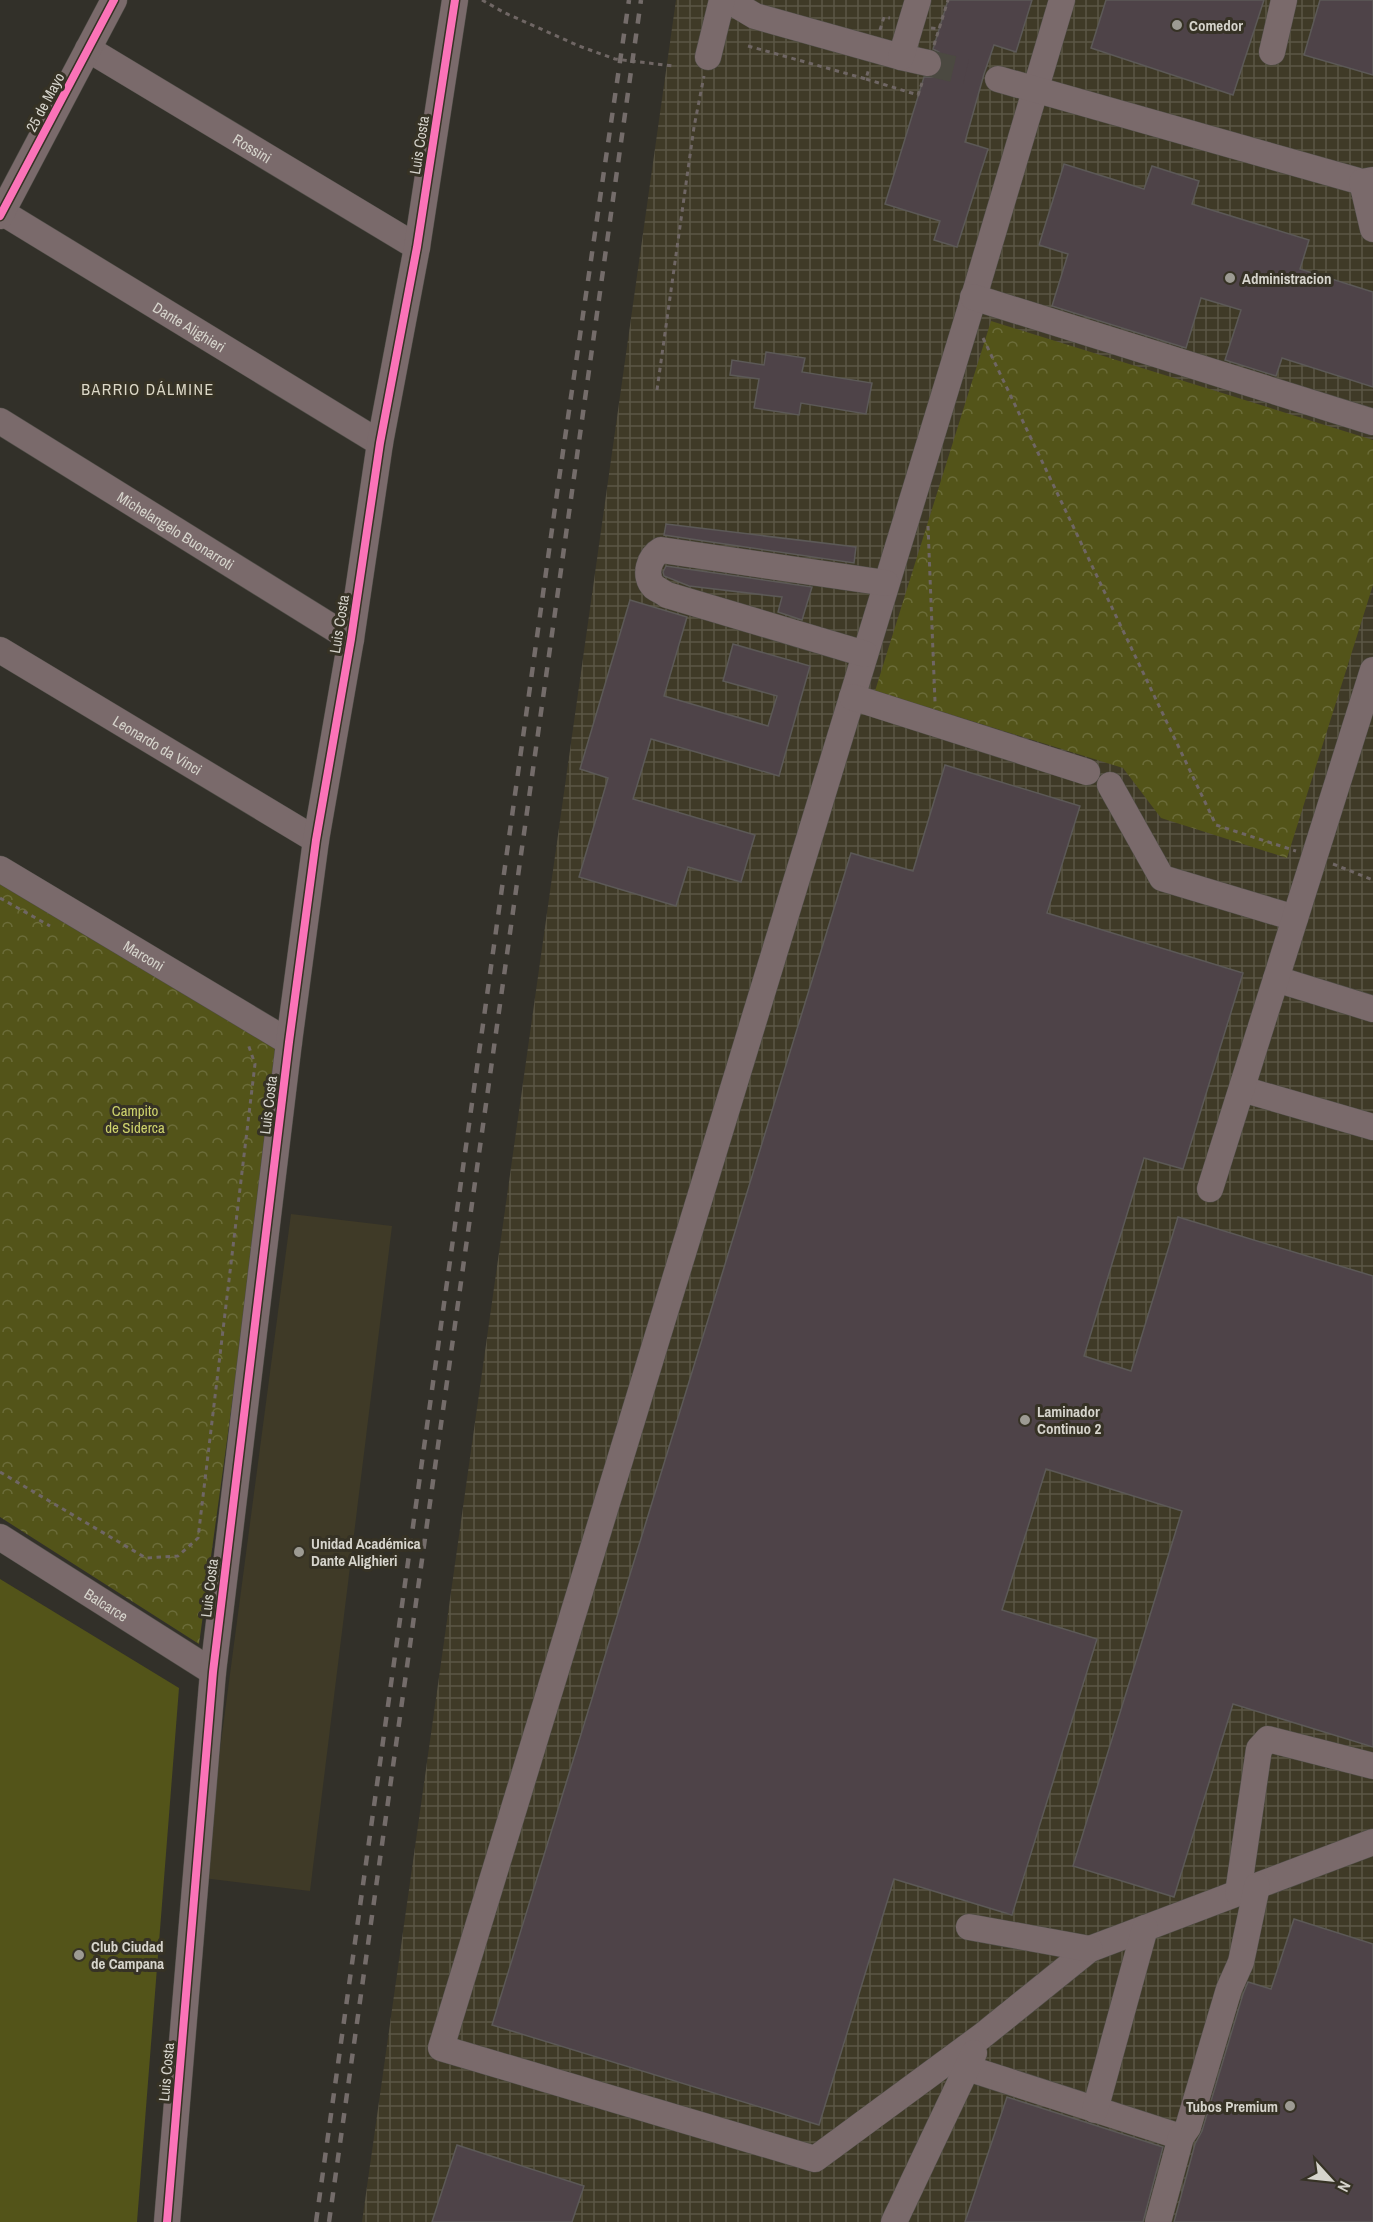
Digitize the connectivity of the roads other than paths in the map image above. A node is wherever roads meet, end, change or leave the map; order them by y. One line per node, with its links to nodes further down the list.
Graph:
1 (114, 0): 9 (street, 25 de Mayo)
2 (455, 0): 19 (street, Luis Costa)
3 (722, 0): 12 (street)
4 (728, 0): 10 (street)
5 (753, 0): 10 (street)
6 (918, 0): 10 (street)
7 (1062, 0): 15 (street)
8 (1284, 0): 11 (street)
9 (88, 49): 17 (street, 25 de Mayo); 19 (street, Rossini)
10 (903, 50): 13 (street)
11 (1272, 52)
12 (708, 57)
13 (928, 63)
14 (998, 79): 15 (street)
15 (1034, 89): 16 (street); 20 (street)
16 (1367, 181): 18 (street)
17 (1, 216): 23 (street, Dante Alighieri)
18 (1373, 229)
19 (417, 247): 23 (street, Luis Costa)
20 (971, 304): 22 (street); 24 (street)
21 (0, 421): 25 (street, Michelangelo Buonarroti)
22 (1373, 422)
23 (381, 443): 25 (street, Luis Costa)
24 (886, 583): 27 (street); 27 (street)
25 (351, 639): 32 (street, Luis Costa)
26 (0, 650): 32 (street, Leonardo da Vinci)
27 (865, 654): 29 (street)
28 (1373, 670): 34 (street)
29 (852, 697): 30 (street); 49 (street)
30 (1087, 772)
31 (1110, 785): 34 (street)
32 (316, 840): 37 (street, Luis Costa)
33 (0, 869): 37 (street, Marconi)
34 (1295, 918): 35 (street)
35 (1276, 979): 36 (street); 38 (street)
36 (1373, 1009)
37 (289, 1041): 42 (street, Luis Costa)
38 (1242, 1089): 39 (street); 40 (street)
39 (1373, 1127)
40 (1209, 1189)
41 (0, 1537): 42 (street, Balcarce)
42 (213, 1672): 53 (street, Luis Costa)
43 (1373, 1766): 45 (street)
44 (1373, 1842): 45 (street)
45 (1247, 1889): 47 (street); 52 (street)
46 (969, 1927): 48 (street)
47 (1145, 1928): 48 (street); 51 (street)
48 (1090, 1948): 49 (street)
49 (982, 2036): 50 (street)
50 (967, 2068): 51 (street); 54 (street)
51 (1095, 2110): 52 (street)
52 (1181, 2137): 55 (street)
53 (167, 2222)
54 (894, 2222)
55 (1158, 2222)

